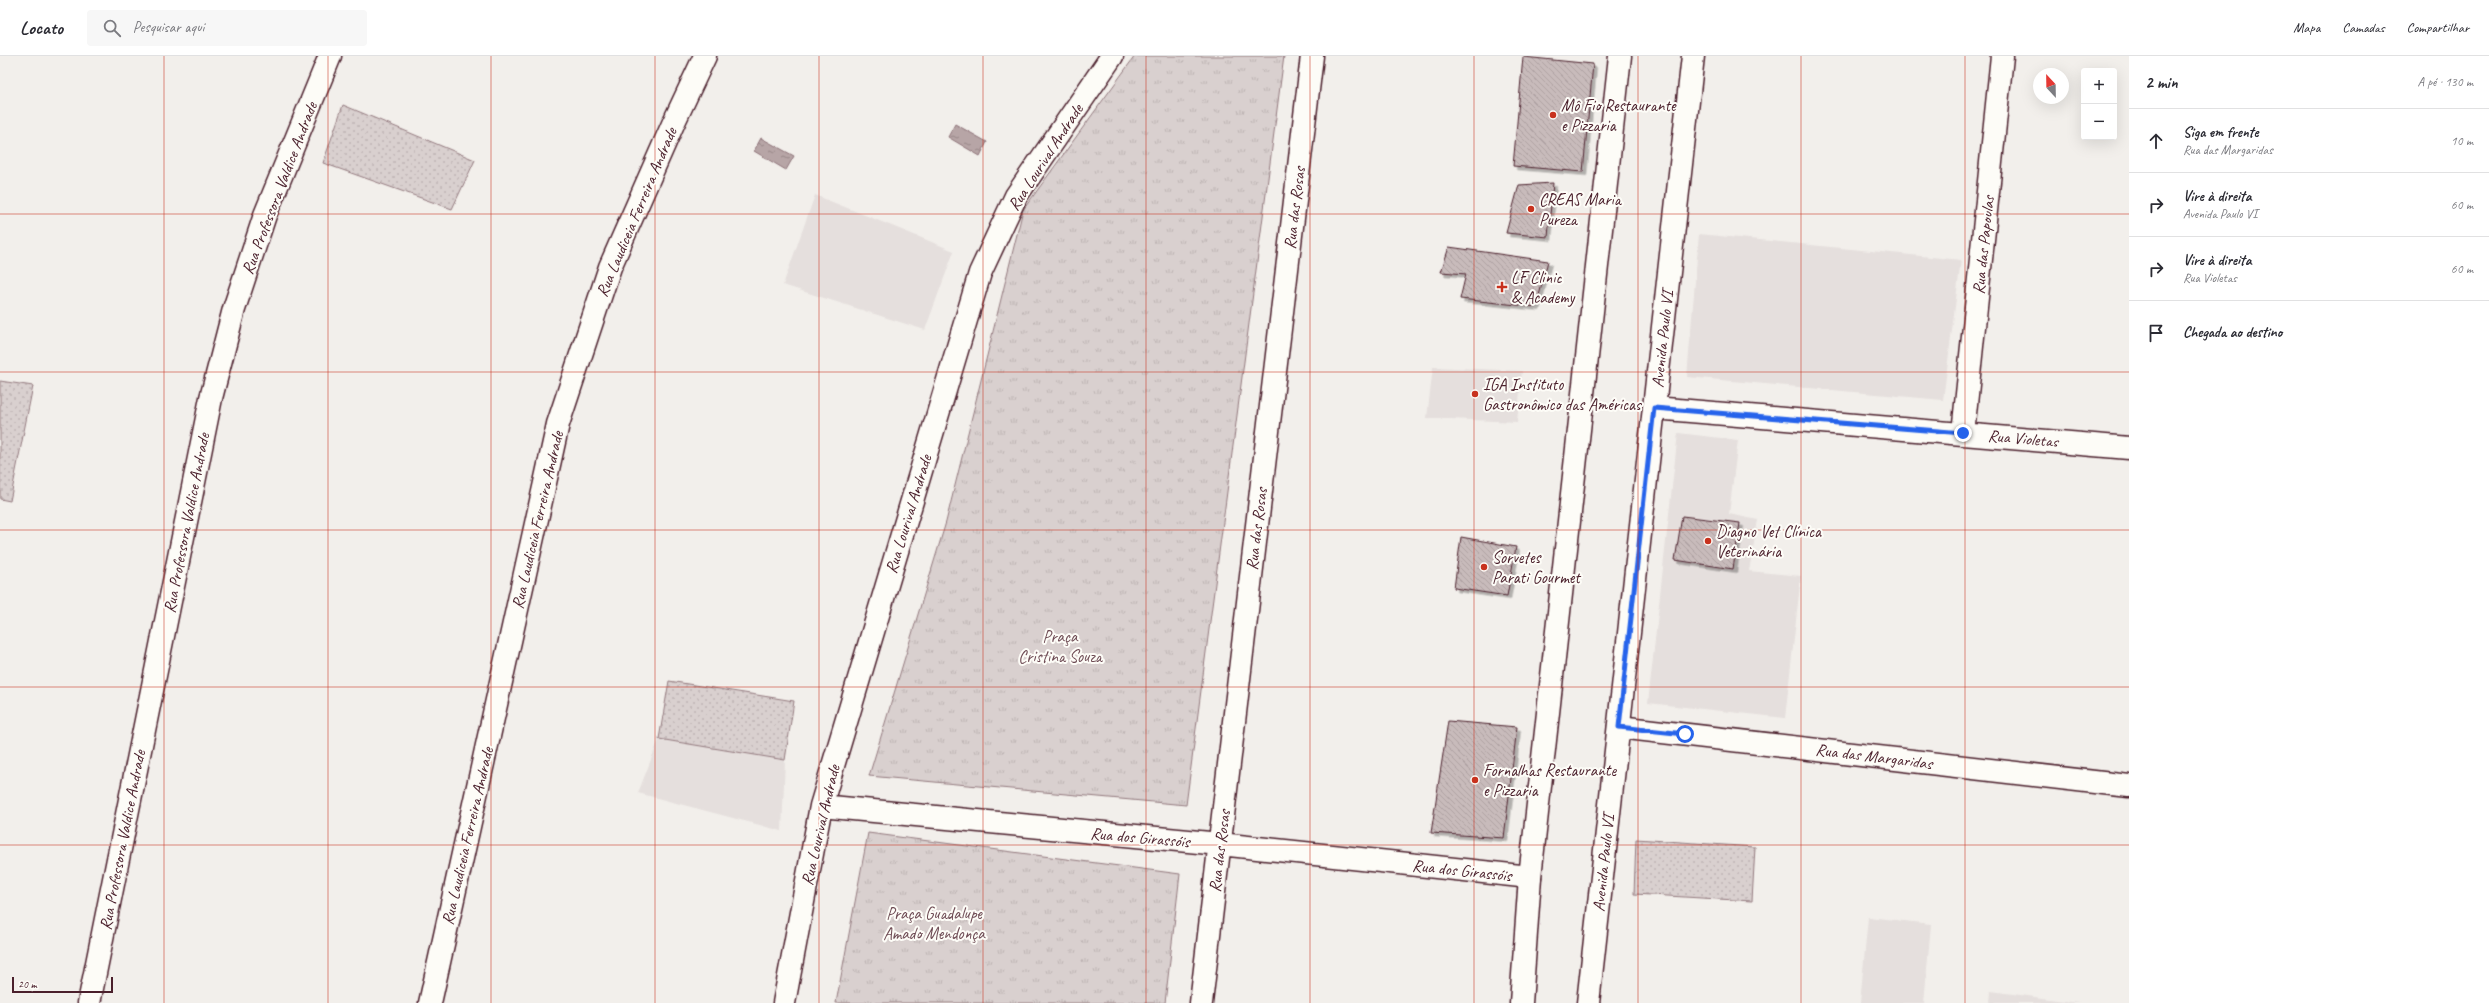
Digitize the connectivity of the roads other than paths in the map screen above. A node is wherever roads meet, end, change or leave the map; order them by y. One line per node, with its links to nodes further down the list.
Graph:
1 (330, 56): 16 (street, Rua Professora Valdice Andrade)
2 (706, 56): 17 (street, Rua Laudiceia Ferreira Andrade)
3 (1112, 56): 13 (street, Rua Lourival Andrade)
4 (1312, 56): 14 (street, Rua das Rosas)
5 (1620, 56): 15 (street)
6 (1693, 56): 8 (street, Avenida Paulo VI)
7 (2002, 56): 9 (street, Rua das Papoulas)
8 (1654, 408): 9 (street, Rua Violetas); 11 (street, Avenida Paulo VI)
9 (1963, 433): 10 (street, Rua Violetas)
10 (2129, 448)
11 (1619, 727): 12 (street, Rua das Margaridas); 21 (street, Avenida Paulo VI)
12 (2129, 786)
13 (821, 806): 14 (street, Rua dos Girassóis); 18 (street, Rua Lourival Andrade)
14 (1220, 844): 15 (street, Rua dos Girassóis); 19 (street, Rua das Rosas)
15 (1530, 877): 20 (street)
16 (89, 1003)
17 (430, 1003)
18 (784, 1003)
19 (1201, 1003)
20 (1521, 1003)
21 (1588, 1003)

